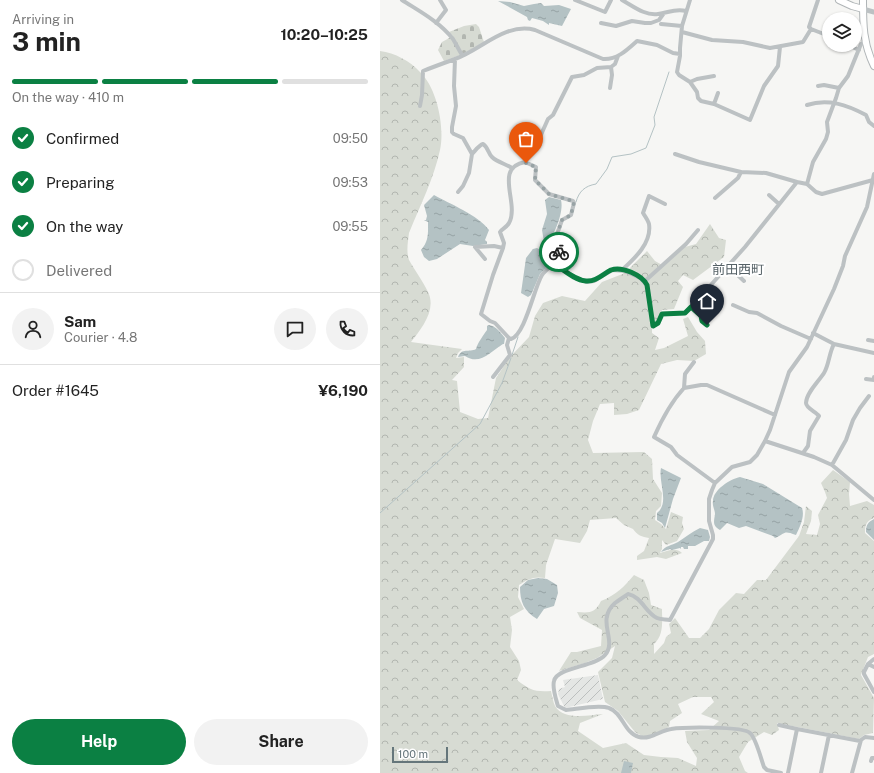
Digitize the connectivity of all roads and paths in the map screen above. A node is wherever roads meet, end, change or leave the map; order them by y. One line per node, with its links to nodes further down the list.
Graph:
1 (402, 0): 14 (street)
2 (440, 0): 14 (street)
3 (575, 0): 4 (street)
4 (611, 0)
5 (622, 0): 13 (street)
6 (690, 0): 11 (street)
7 (818, 0): 18 (street)
8 (839, 0): 10 (main road)
9 (863, 0): 10 (main road)
10 (863, 9): 12 (street); 21 (main road)
11 (686, 10): 13 (street); 17 (street)
12 (874, 12)
13 (664, 13): 15 (street)
14 (436, 23): 26 (street)
15 (601, 23)
16 (661, 24): 17 (street)
17 (682, 26): 19 (street)
18 (811, 29): 20 (street); 23 (street)
19 (682, 32): 23 (street); 25 (street)
20 (822, 33)
21 (865, 42): 22 (street); 30 (main road)
22 (862, 44)
23 (780, 49): 38 (street)
24 (858, 52): 35 (street)
25 (680, 54): 27 (street); 32 (street)
26 (462, 55): 27 (street); 28 (street)
27 (618, 56): 29 (street)
28 (455, 59): 40 (street); 42 (street)
29 (612, 66): 34 (street); 44 (street)
30 (874, 66)
31 (714, 76): 32 (street)
32 (690, 82): 38 (street)
33 (818, 86): 35 (street)
34 (610, 88)
35 (839, 88): 37 (street)
36 (718, 92): 38 (street)
37 (834, 103): 39 (street); 41 (street); 50 (street)
38 (714, 104)
39 (807, 105)
40 (420, 106)
41 (874, 126)
42 (472, 154): 45 (street); 51 (street)
43 (675, 154): 46 (street)
44 (525, 162): 45 (street); 59 (street)
45 (512, 168): 57 (street)
46 (741, 172): 49 (street); 53 (street)
47 (874, 174): 48 (street)
48 (873, 180): 50 (street); 67 (street)
49 (796, 182): 50 (street); 55 (street)
50 (807, 184)
51 (458, 192)
52 (769, 195): 55 (street)
53 (716, 198)
54 (664, 204): 61 (street)
55 (779, 204): 60 (street)
56 (698, 230): 62 (street)
57 (503, 248): 58 (street); 68 (street)
58 (485, 259)
59 (556, 259): 61 (street); 68 (street)
60 (728, 266): 63 (street); 65 (street)
61 (622, 270): 62 (street)
62 (645, 281): 65 (street)
63 (744, 281)
64 (733, 305): 69 (street)
65 (691, 307): 66 (street)
66 (707, 325)
67 (813, 333): 69 (street); 72 (street)
68 (508, 338): 75 (street)
69 (811, 339): 80 (street)
70 (868, 340): 71 (street)
71 (874, 341)
72 (834, 344): 73 (street); 82 (street)
73 (874, 353)
74 (694, 362): 78 (street)
75 (493, 377)
76 (874, 377): 77 (street)
77 (866, 379)
78 (684, 388): 80 (street); 84 (street)
79 (869, 396): 83 (street)
80 (775, 415): 81 (street)
81 (765, 441): 82 (street); 84 (street)
82 (802, 453): 83 (street)
83 (832, 465): 85 (street)
84 (715, 483): 95 (street)
85 (874, 500)
86 (874, 659): 87 (street)
87 (868, 664): 88 (street); 89 (street)
88 (874, 667)
89 (874, 692)
90 (779, 725): 91 (street)
91 (797, 729): 92 (street); 96 (street)
92 (829, 735): 94 (street); 97 (street)
93 (874, 738): 94 (street)
94 (860, 741): 98 (street)
95 (781, 773)
96 (788, 773)
97 (821, 773)
98 (852, 773)

